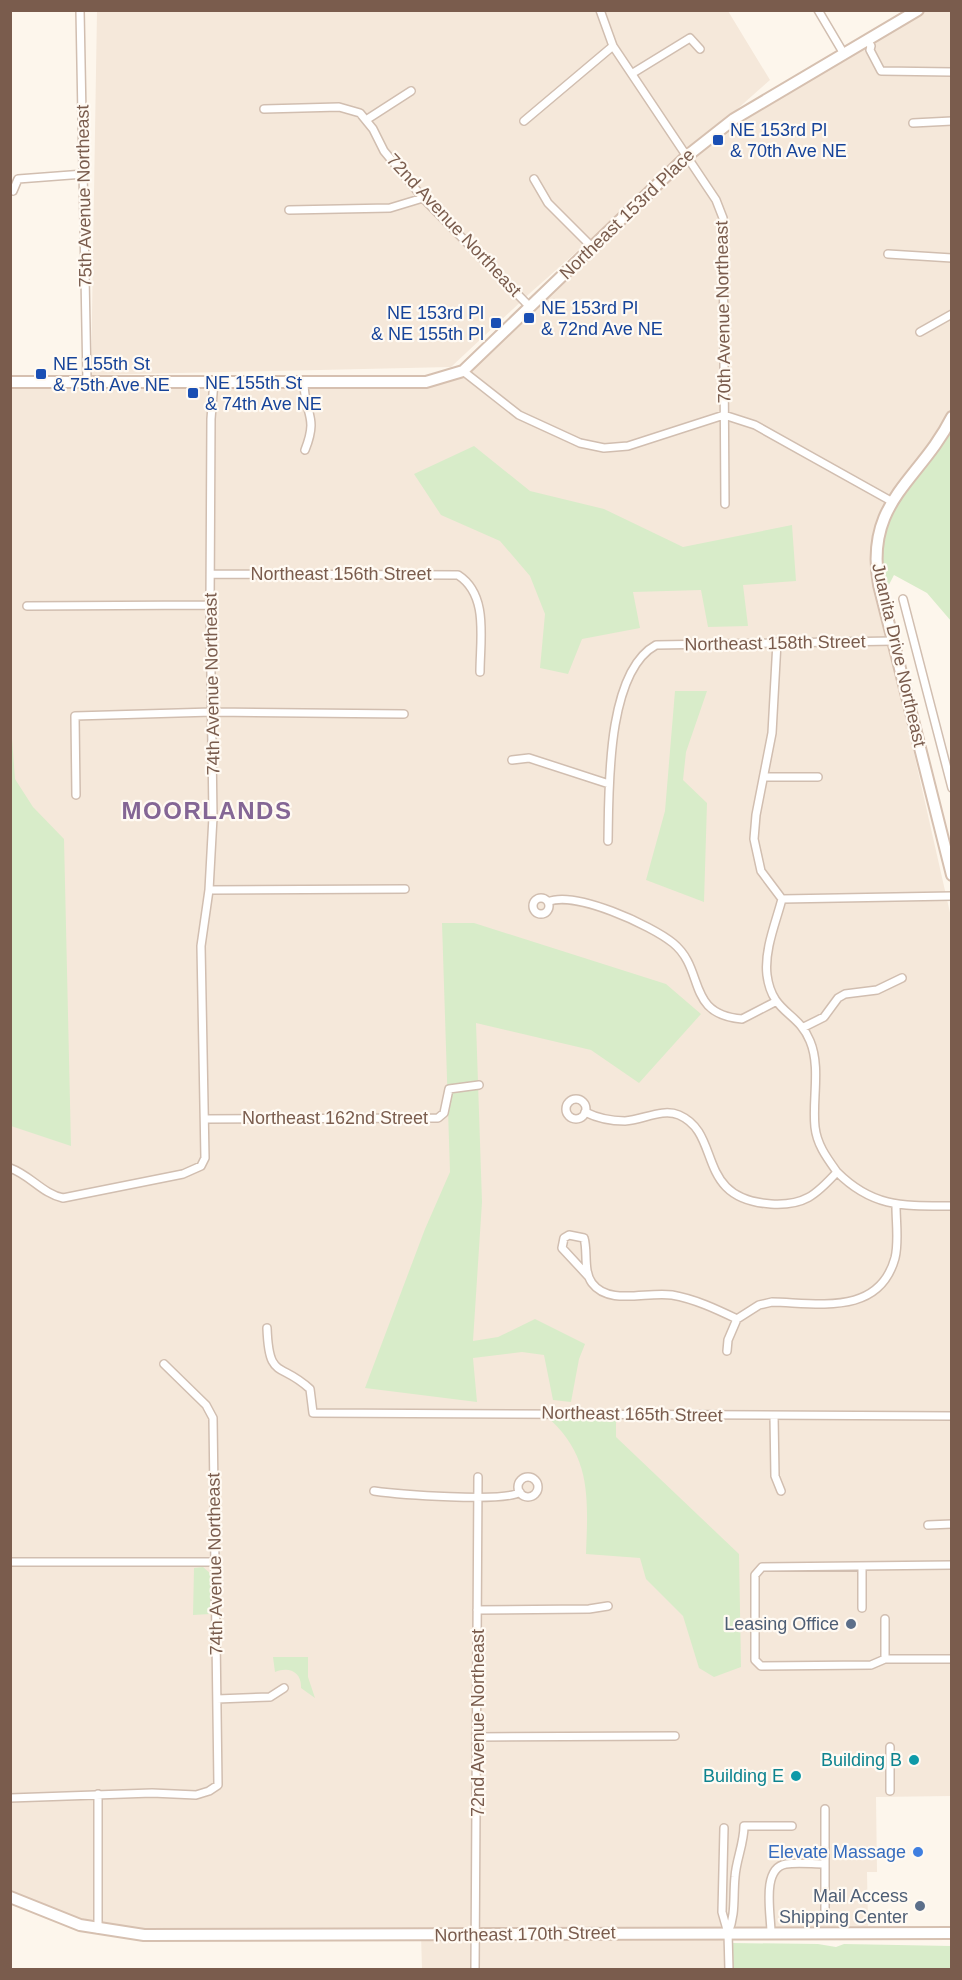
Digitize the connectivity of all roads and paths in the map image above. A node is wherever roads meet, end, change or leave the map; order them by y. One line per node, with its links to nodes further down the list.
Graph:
1 (80, 10): 18 (street, 75th Avenue Northeast)
2 (600, 10): 6 (street, 70th Avenue Northeast)
3 (818, 10): 8 (street)
4 (918, 10): 5 (main road, Northeast 153rd Place)
5 (867, 40): 8 (main road, Northeast 153rd Place); 9 (street)
6 (613, 46): 10 (street, 70th Avenue Northeast); 14 (street)
7 (700, 49): 10 (street)
8 (844, 54): 17 (main road, Northeast 153rd Place)
9 (951, 72)
10 (633, 73): 17 (street, 70th Avenue Northeast)
11 (411, 92): 13 (street)
12 (264, 109): 13 (street, 72nd Avenue Northeast)
13 (366, 120): 21 (street, 72nd Avenue Northeast)
14 (524, 121)
15 (951, 121): 16 (street)
16 (913, 123)
17 (687, 156): 23 (main road, Northeast 153rd Place); 34 (street, 70th Avenue Northeast)
18 (84, 174): 20 (street); 32 (street, 75th Avenue Northeast)
19 (534, 179): 23 (street)
20 (13, 191)
21 (423, 198): 22 (street); 26 (street, 72nd Avenue Northeast)
22 (289, 210)
23 (592, 247): 26 (main road, Northeast 153rd Place)
24 (888, 254): 25 (street)
25 (951, 258)
26 (530, 307): 29 (main road, Northeast 153rd Place)
27 (951, 314): 28 (street)
28 (920, 332)
29 (463, 371): 33 (main road); 34 (street)
30 (214, 381): 32 (main road); 33 (main road); 39 (street, 74th Avenue Northeast)
31 (10, 382): 32 (main road)
32 (87, 382)
33 (304, 382): 36 (street)
34 (724, 415): 37 (street); 38 (street, 70th Avenue Northeast)
35 (951, 417): 37 (main road, Juanita Drive Northeast)
36 (305, 450)
37 (891, 501): 43 (main road, Juanita Drive Northeast)
38 (725, 504)
39 (211, 574): 41 (street, 74th Avenue Northeast); 45 (street, Northeast 156th Street)
40 (903, 599): 52 (street)
41 (210, 605): 42 (street); 46 (street, 74th Avenue Northeast)
42 (27, 606)
43 (894, 641): 44 (street, Northeast 158th Street); 55 (main road, Juanita Drive Northeast)
44 (777, 642): 49 (street); 51 (street, Northeast 158th Street)
45 (480, 672)
46 (212, 712): 47 (street); 53 (street); 57 (street, 74th Avenue Northeast)
47 (404, 714)
48 (512, 759): 51 (street)
49 (765, 777): 50 (street); 59 (street)
50 (818, 777)
51 (609, 784): 54 (street)
52 (951, 788)
53 (75, 795)
54 (608, 841)
55 (951, 875)
56 (405, 889): 57 (street)
57 (209, 890): 66 (street, 74th Avenue Northeast)
58 (951, 896): 59 (street)
59 (782, 899): 62 (street)
60 (548, 902): 62 (street)
61 (902, 978): 63 (street)
62 (775, 1002): 63 (street)
63 (804, 1027): 68 (street)
64 (479, 1085): 66 (street, Northeast 162nd Street)
65 (585, 1112): 68 (street)
66 (205, 1119): 67 (street, 74th Avenue Northeast)
67 (10, 1168)
68 (837, 1172): 69 (street)
69 (896, 1206): 70 (street); 72 (street)
70 (951, 1206)
71 (588, 1276): 71 (street); 72 (street)
72 (737, 1319): 74 (street)
73 (267, 1328): 76 (street, Northeast 165th Street)
74 (727, 1351)
75 (164, 1364): 86 (street, 74th Avenue Northeast)
76 (774, 1416): 77 (street, Northeast 165th Street); 80 (street)
77 (951, 1416)
78 (478, 1478): 82 (street, 72nd Avenue Northeast)
79 (374, 1491): 82 (street)
80 (781, 1491)
81 (520, 1492): 82 (street)
82 (478, 1496): 91 (street, 72nd Avenue Northeast)
83 (951, 1524): 84 (street)
84 (928, 1525)
85 (10, 1562): 86 (street)
86 (215, 1562): 96 (street, 74th Avenue Northeast)
87 (951, 1565): 88 (street)
88 (862, 1566): 90 (street); 93 (street)
89 (608, 1606): 91 (street)
90 (862, 1608)
91 (477, 1610): 98 (street, 72nd Avenue Northeast)
92 (885, 1619): 93 (street)
93 (885, 1659): 94 (street)
94 (951, 1659)
95 (284, 1689): 96 (street)
96 (217, 1699): 101 (street, 74th Avenue Northeast)
97 (675, 1736): 98 (street)
98 (477, 1737): 113 (street, 72nd Avenue Northeast)
99 (890, 1747): 100 (street)
100 (890, 1791)
101 (98, 1794): 102 (street); 109 (street)
102 (10, 1798)
103 (825, 1809): 106 (street)
104 (792, 1827): 110 (street)
105 (724, 1828): 110 (street)
106 (825, 1864): 108 (street); 111 (street)
107 (10, 1898): 109 (main road, Northeast 170th Street)
108 (825, 1910)
109 (98, 1929): 113 (main road, Northeast 170th Street)
110 (728, 1933): 111 (main road, Northeast 170th Street); 113 (main road, Northeast 170th Street); 115 (street)
111 (771, 1933): 112 (main road, Northeast 170th Street)
112 (951, 1933)
113 (476, 1935): 114 (street, 72nd Avenue Northeast)
114 (475, 1970)
115 (729, 1970)

